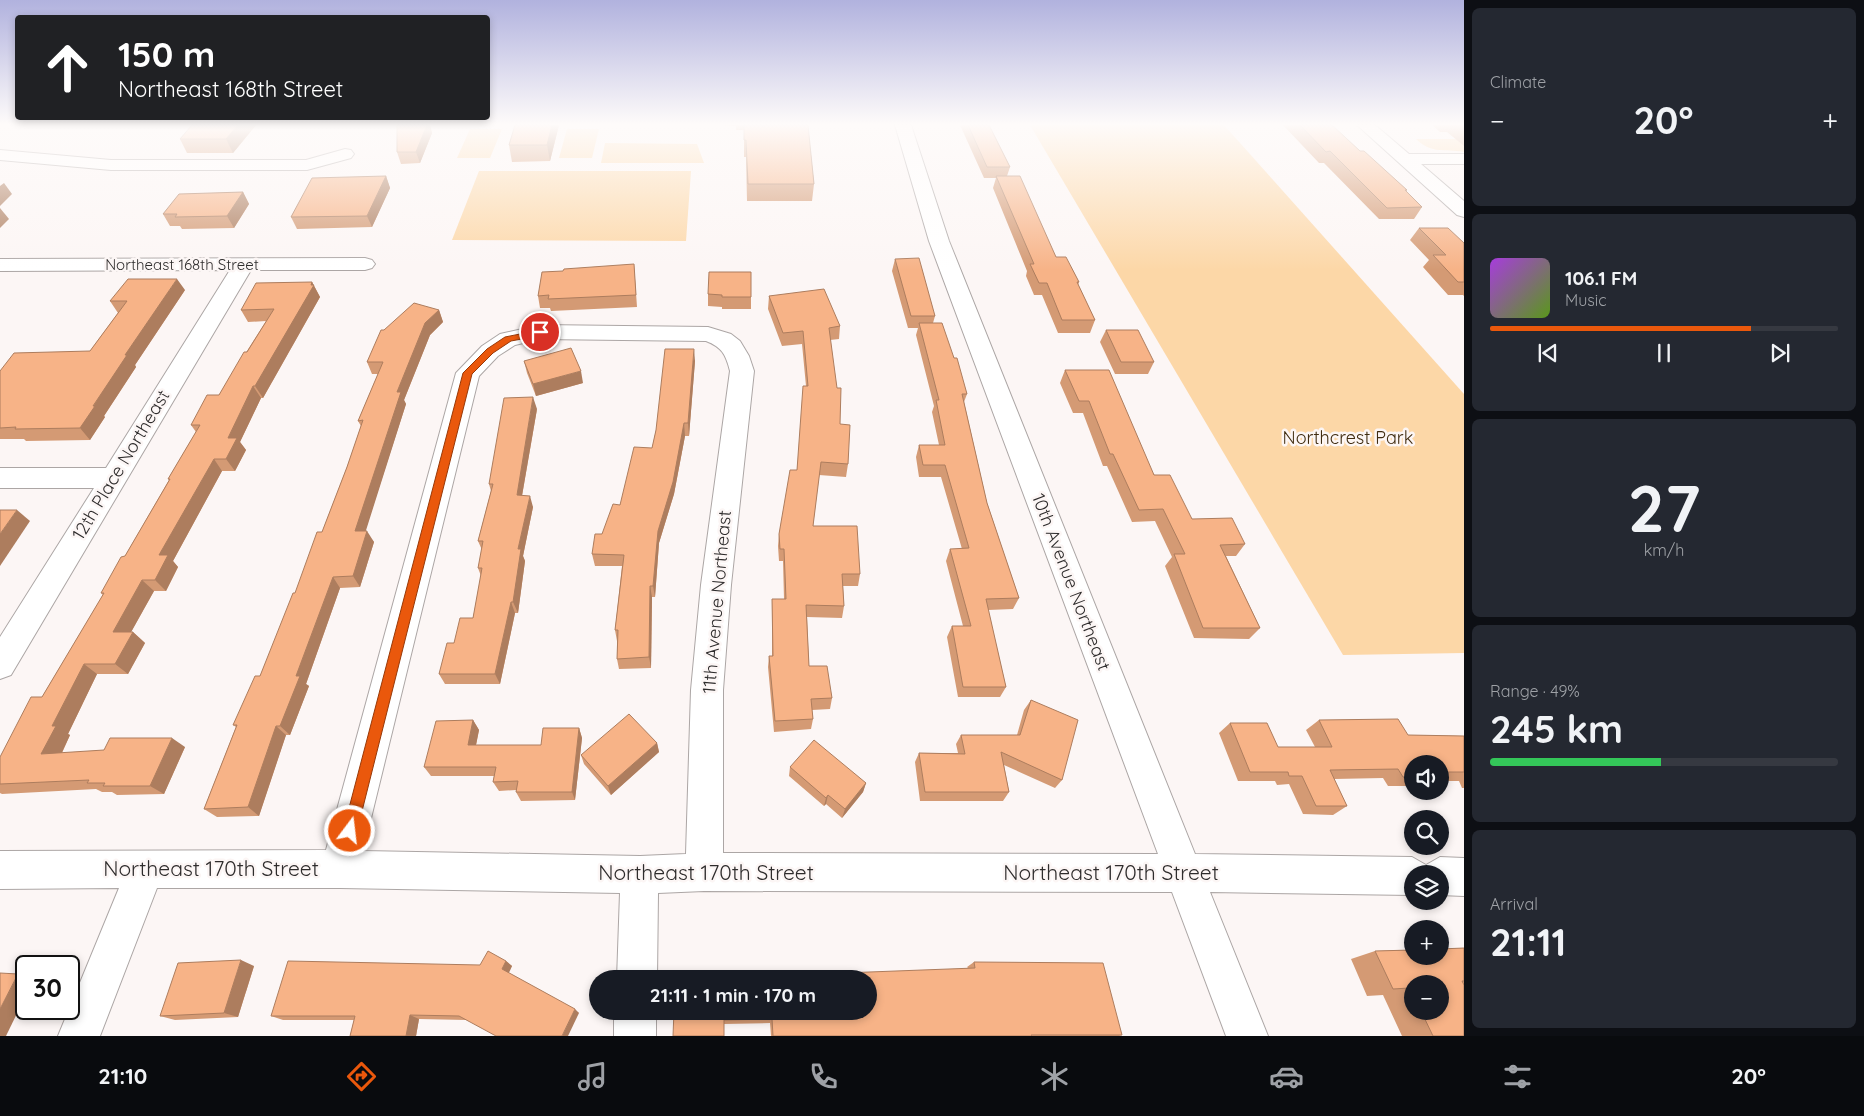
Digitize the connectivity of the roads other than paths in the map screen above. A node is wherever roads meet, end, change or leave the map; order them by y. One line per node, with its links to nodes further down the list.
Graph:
1 (918, 173): 14 (street, 10th Avenue Northeast)
2 (1421, 173): 3 (street)
3 (1464, 211)
4 (364, 264): 6 (street, Northeast 168th Street)
5 (0, 265): 6 (street, Northeast 168th Street)
6 (244, 265): 8 (street, 12th Place Northeast)
7 (0, 478): 8 (street)
8 (114, 478): 9 (street, 12th Place Northeast)
9 (0, 665)
10 (340, 869): 12 (street, Northeast 170th Street); 13 (street, 11th Avenue Northeast); 15 (street, Northeast 170th Street)
11 (0, 870): 12 (street, Northeast 170th Street)
12 (145, 870): 21 (street)
13 (704, 872): 14 (street, Northeast 170th Street); 15 (street, Northeast 170th Street)
14 (1185, 873): 16 (street, Northeast 170th Street); 23 (street, 10th Avenue Northeast)
15 (640, 875): 19 (street)
16 (1404, 876)
17 (1449, 876): 18 (street)
18 (1464, 877)
19 (637, 970)
20 (636, 1020): 22 (street)
21 (79, 1036)
22 (635, 1036)
23 (1247, 1036)

